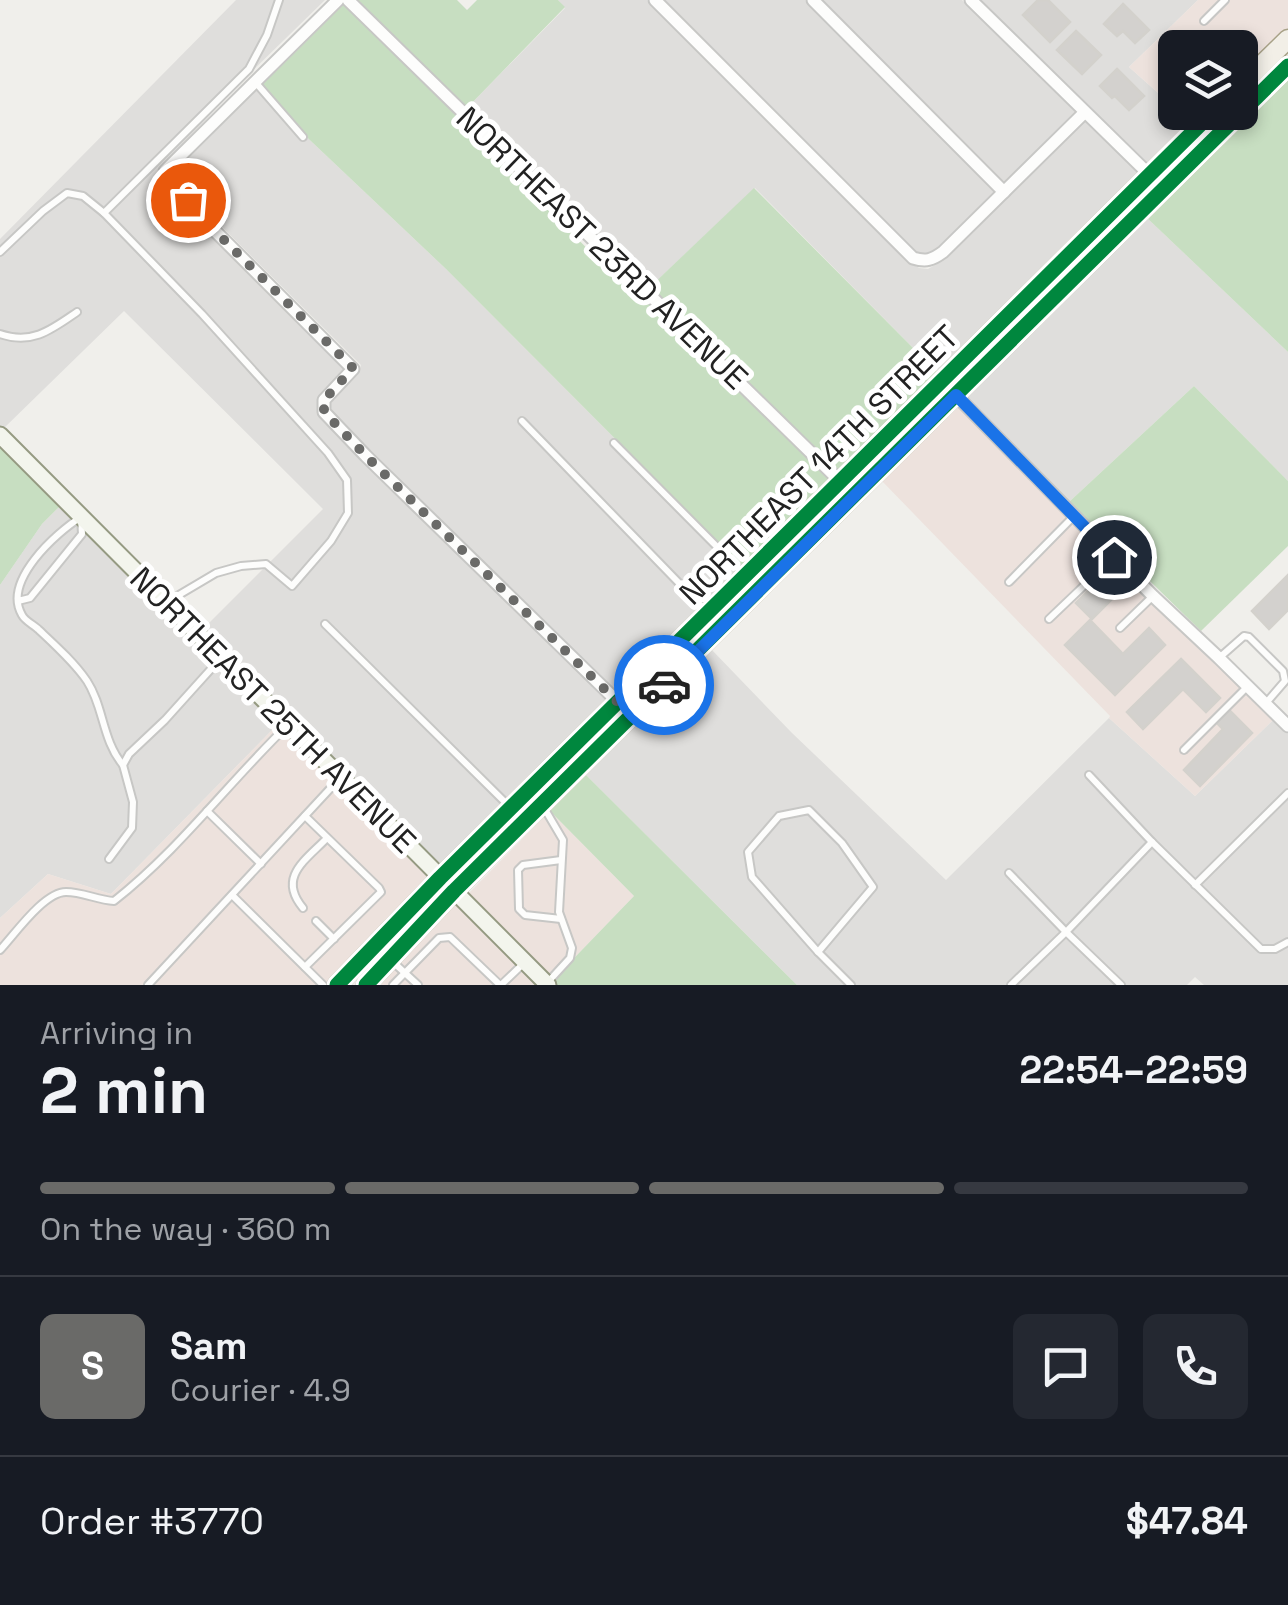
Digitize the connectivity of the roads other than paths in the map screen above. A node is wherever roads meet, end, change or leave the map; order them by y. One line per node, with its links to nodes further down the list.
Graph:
1 (278, 0): 19 (lane)
2 (338, 0): 12 (street)
3 (348, 0): 28 (street, NORTHEAST 23RD AVENUE)
4 (655, 0): 18 (street)
5 (813, 0): 18 (street)
6 (971, 0): 13 (street)
7 (1224, 0): 8 (lane)
8 (1204, 22)
9 (1288, 38): 11 (main road)
10 (1288, 66): 17 (main road, NORTHEAST 14TH STREET)
11 (1258, 68)
12 (255, 82): 15 (lane); 47 (street)
13 (1084, 112): 16 (street); 18 (street)
14 (1196, 130): 16 (main road, NORTHEAST 14TH STREET)
15 (303, 137)
16 (1150, 175): 17 (street); 23 (main road, NORTHEAST 14TH STREET)
17 (1164, 189): 24 (main road, NORTHEAST 14TH STREET)
18 (1004, 192)
19 (104, 213): 20 (lane); 38 (lane)
20 (0, 252)
21 (77, 312): 22 (lane)
22 (0, 334)
23 (942, 381): 24 (street); 28 (main road, NORTHEAST 14TH STREET)
24 (956, 395): 29 (main road, NORTHEAST 14TH STREET); 30 (street)
25 (522, 422): 39 (lane)
26 (0, 435): 31 (main road, NORTHEAST 25TH AVENUE)
27 (614, 443): 33 (lane)
28 (841, 482): 29 (street, NORTHEAST 23RD AVENUE); 33 (main road, NORTHEAST 14TH STREET)
29 (855, 496): 35 (main road, NORTHEAST 14TH STREET)
30 (1074, 516): 32 (street); 34 (lane)
31 (81, 518): 37 (lane); 37 (lane); 38 (main road, NORTHEAST 25TH AVENUE)
32 (1114, 557): 36 (street); 40 (lane)
33 (746, 576): 35 (lane); 39 (main road, NORTHEAST 14TH STREET)
34 (1009, 582)
35 (760, 590): 42 (main road, NORTHEAST 14TH STREET)
36 (1152, 596): 43 (lane); 45 (street)
37 (18, 601): 53 (lane)
38 (166, 603): 44 (main road, NORTHEAST 25TH AVENUE)
39 (708, 613): 42 (lane); 47 (main road, NORTHEAST 14TH STREET)
40 (1049, 619)
41 (324, 624): 60 (lane)
42 (722, 627): 49 (main road, NORTHEAST 14TH STREET)
43 (1120, 628)
44 (221, 658): 50 (main road, NORTHEAST 25TH AVENUE); 53 (lane)
45 (1219, 658): 46 (street); 48 (lane)
46 (1248, 686): 48 (street); 52 (lane)
47 (618, 702): 49 (street); 60 (main road, NORTHEAST 14TH STREET)
48 (1266, 704): 51 (street)
49 (632, 716): 57 (main road, NORTHEAST 14TH STREET)
50 (288, 725): 55 (main road, NORTHEAST 25TH AVENUE); 58 (lane)
51 (1288, 726)
52 (1184, 750)
53 (122, 765): 63 (lane)
54 (1089, 775): 62 (lane)
55 (340, 777): 59 (lane); 67 (main road, NORTHEAST 25TH AVENUE)
56 (1288, 793): 68 (lane)
57 (542, 805): 60 (main road, NORTHEAST 14TH STREET); 64 (lane)
58 (207, 811): 65 (lane); 77 (lane)
59 (305, 816): 61 (lane); 65 (lane)
60 (518, 816): 67 (main road, NORTHEAST 14TH STREET); 69 (main road, NORTHEAST 14TH STREET)
61 (327, 838): 71 (lane); 75 (lane)
62 (1152, 842): 68 (lane); 74 (lane)
63 (109, 860)
64 (562, 860): 72 (lane); 72 (lane)
65 (261, 864): 70 (lane)
66 (1009, 873): 74 (lane)
67 (440, 878): 69 (main road, NORTHEAST 25TH AVENUE); 85 (main road, NORTHEAST 14TH STREET)
68 (1195, 884): 76 (lane)
69 (454, 892): 79 (main road, NORTHEAST 25TH AVENUE); 80 (main road, NORTHEAST 14TH STREET)
70 (232, 895): 81 (lane); 83 (lane)
71 (303, 908)
72 (562, 918): 82 (lane)
73 (316, 922): 75 (lane)
74 (1066, 932): 91 (lane); 92 (lane)
75 (334, 939): 81 (lane)
76 (1288, 942)
77 (0, 950)
78 (818, 952): 78 (lane); 90 (lane)
79 (525, 962): 82 (main road, NORTHEAST 25TH AVENUE); 89 (lane)
80 (397, 966): 86 (main road, NORTHEAST 14TH STREET); 87 (lane); 88 (lane); 89 (lane)
81 (304, 967): 84 (lane)
82 (547, 984)
83 (148, 985)
84 (323, 985)
85 (337, 985)
86 (366, 985)
87 (392, 985)
88 (418, 985)
89 (500, 985)
90 (851, 985)
91 (1010, 985)
92 (1121, 985)

